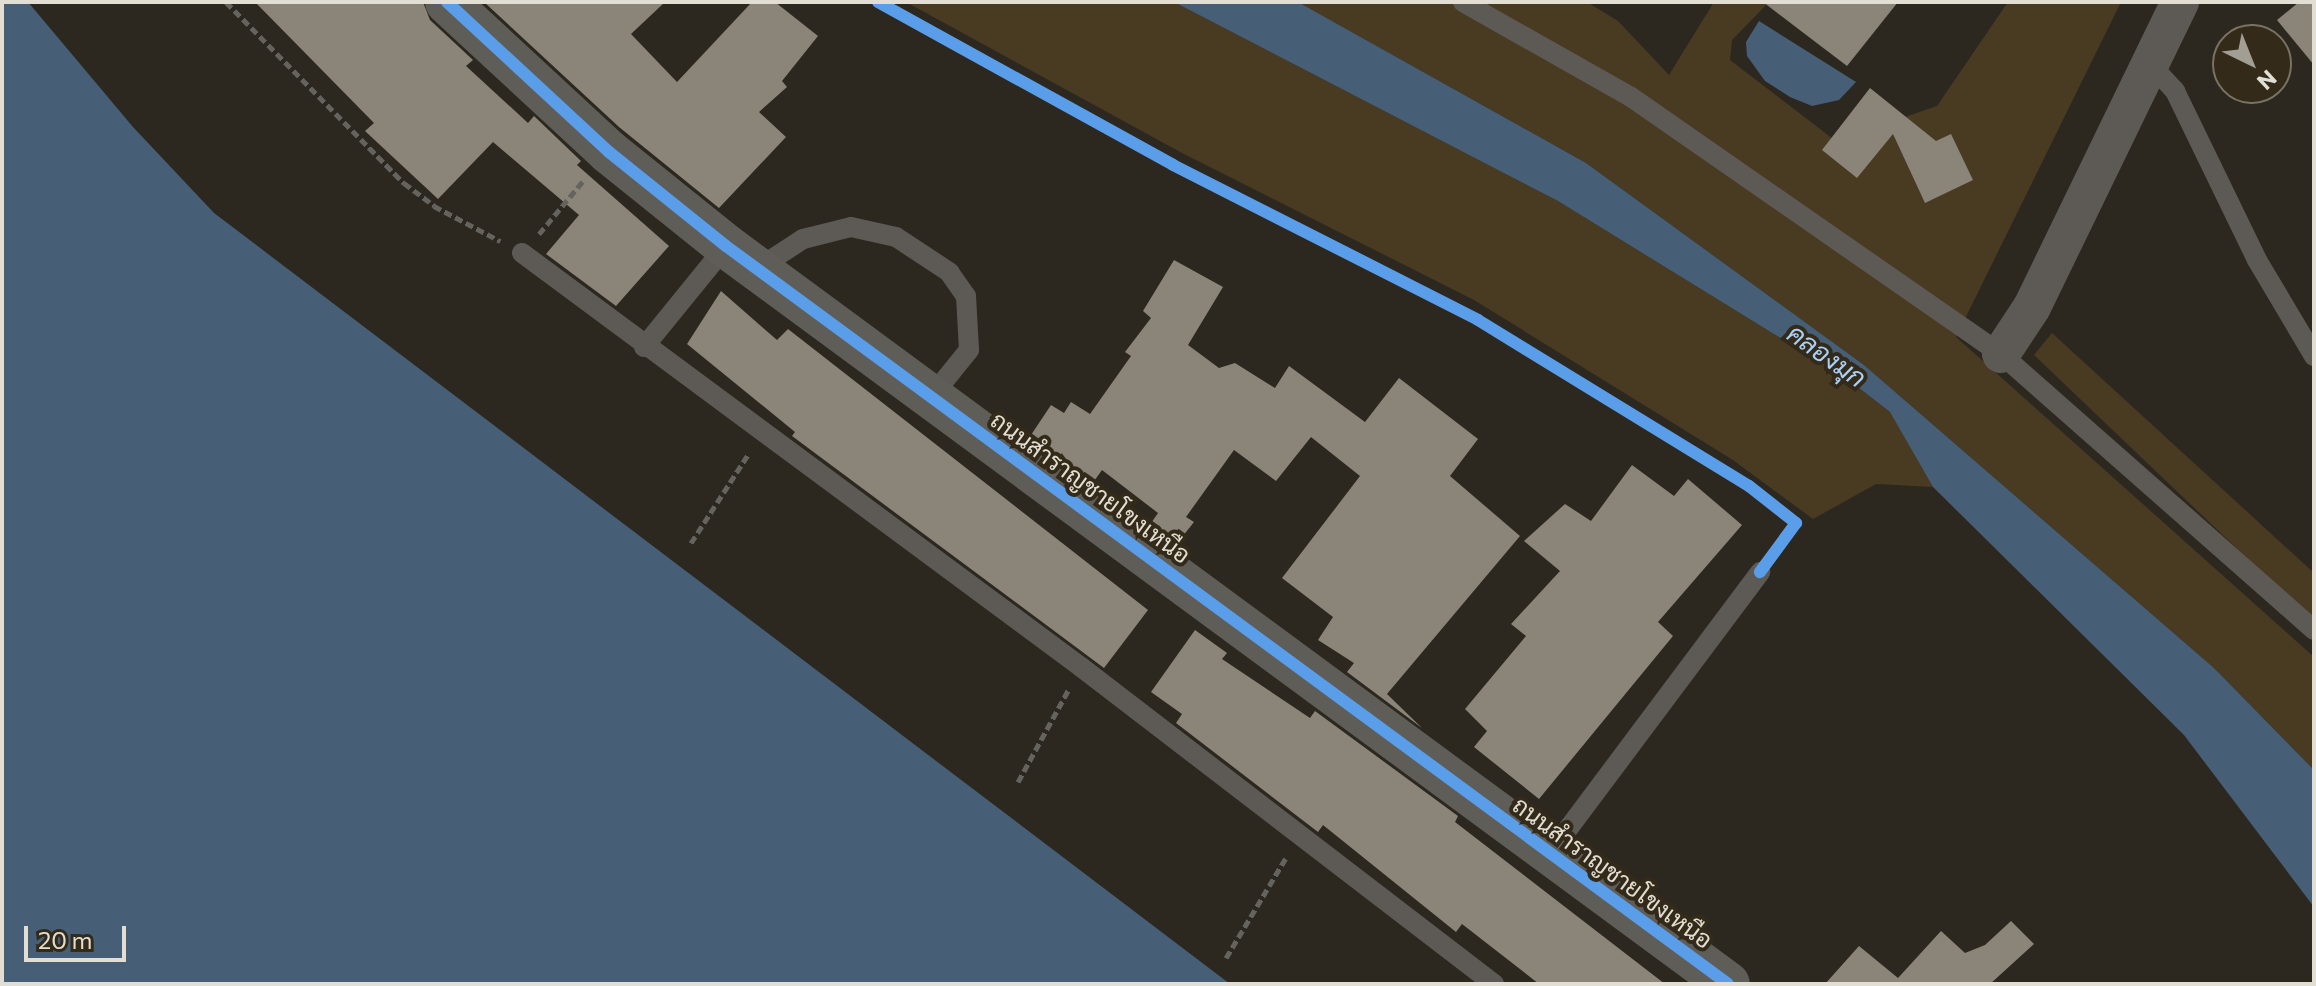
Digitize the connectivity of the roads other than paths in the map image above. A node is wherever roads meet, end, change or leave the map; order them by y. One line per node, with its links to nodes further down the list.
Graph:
1 (447, 2): 6 (street, ถนนสำราญชายโขงเหนือ)
2 (1463, 2): 9 (lane)
3 (2180, 2): 4 (street)
4 (2150, 64): 7 (lane); 9 (street)
5 (522, 253): 8 (lane)
6 (742, 257): 8 (lane); 10 (street, ถนนสำราญชายโขงเหนือ); 10 (lane)
7 (2310, 343)
8 (644, 347): 14 (lane)
9 (2001, 354): 12 (lane)
10 (931, 397): 13 (street, ถนนสำราญชายโขงเหนือ)
11 (1760, 572): 13 (lane)
12 (2314, 630)
13 (1550, 853): 15 (street, ถนนสำราญชายโขงเหนือ)
14 (1494, 984)
15 (1728, 984)

